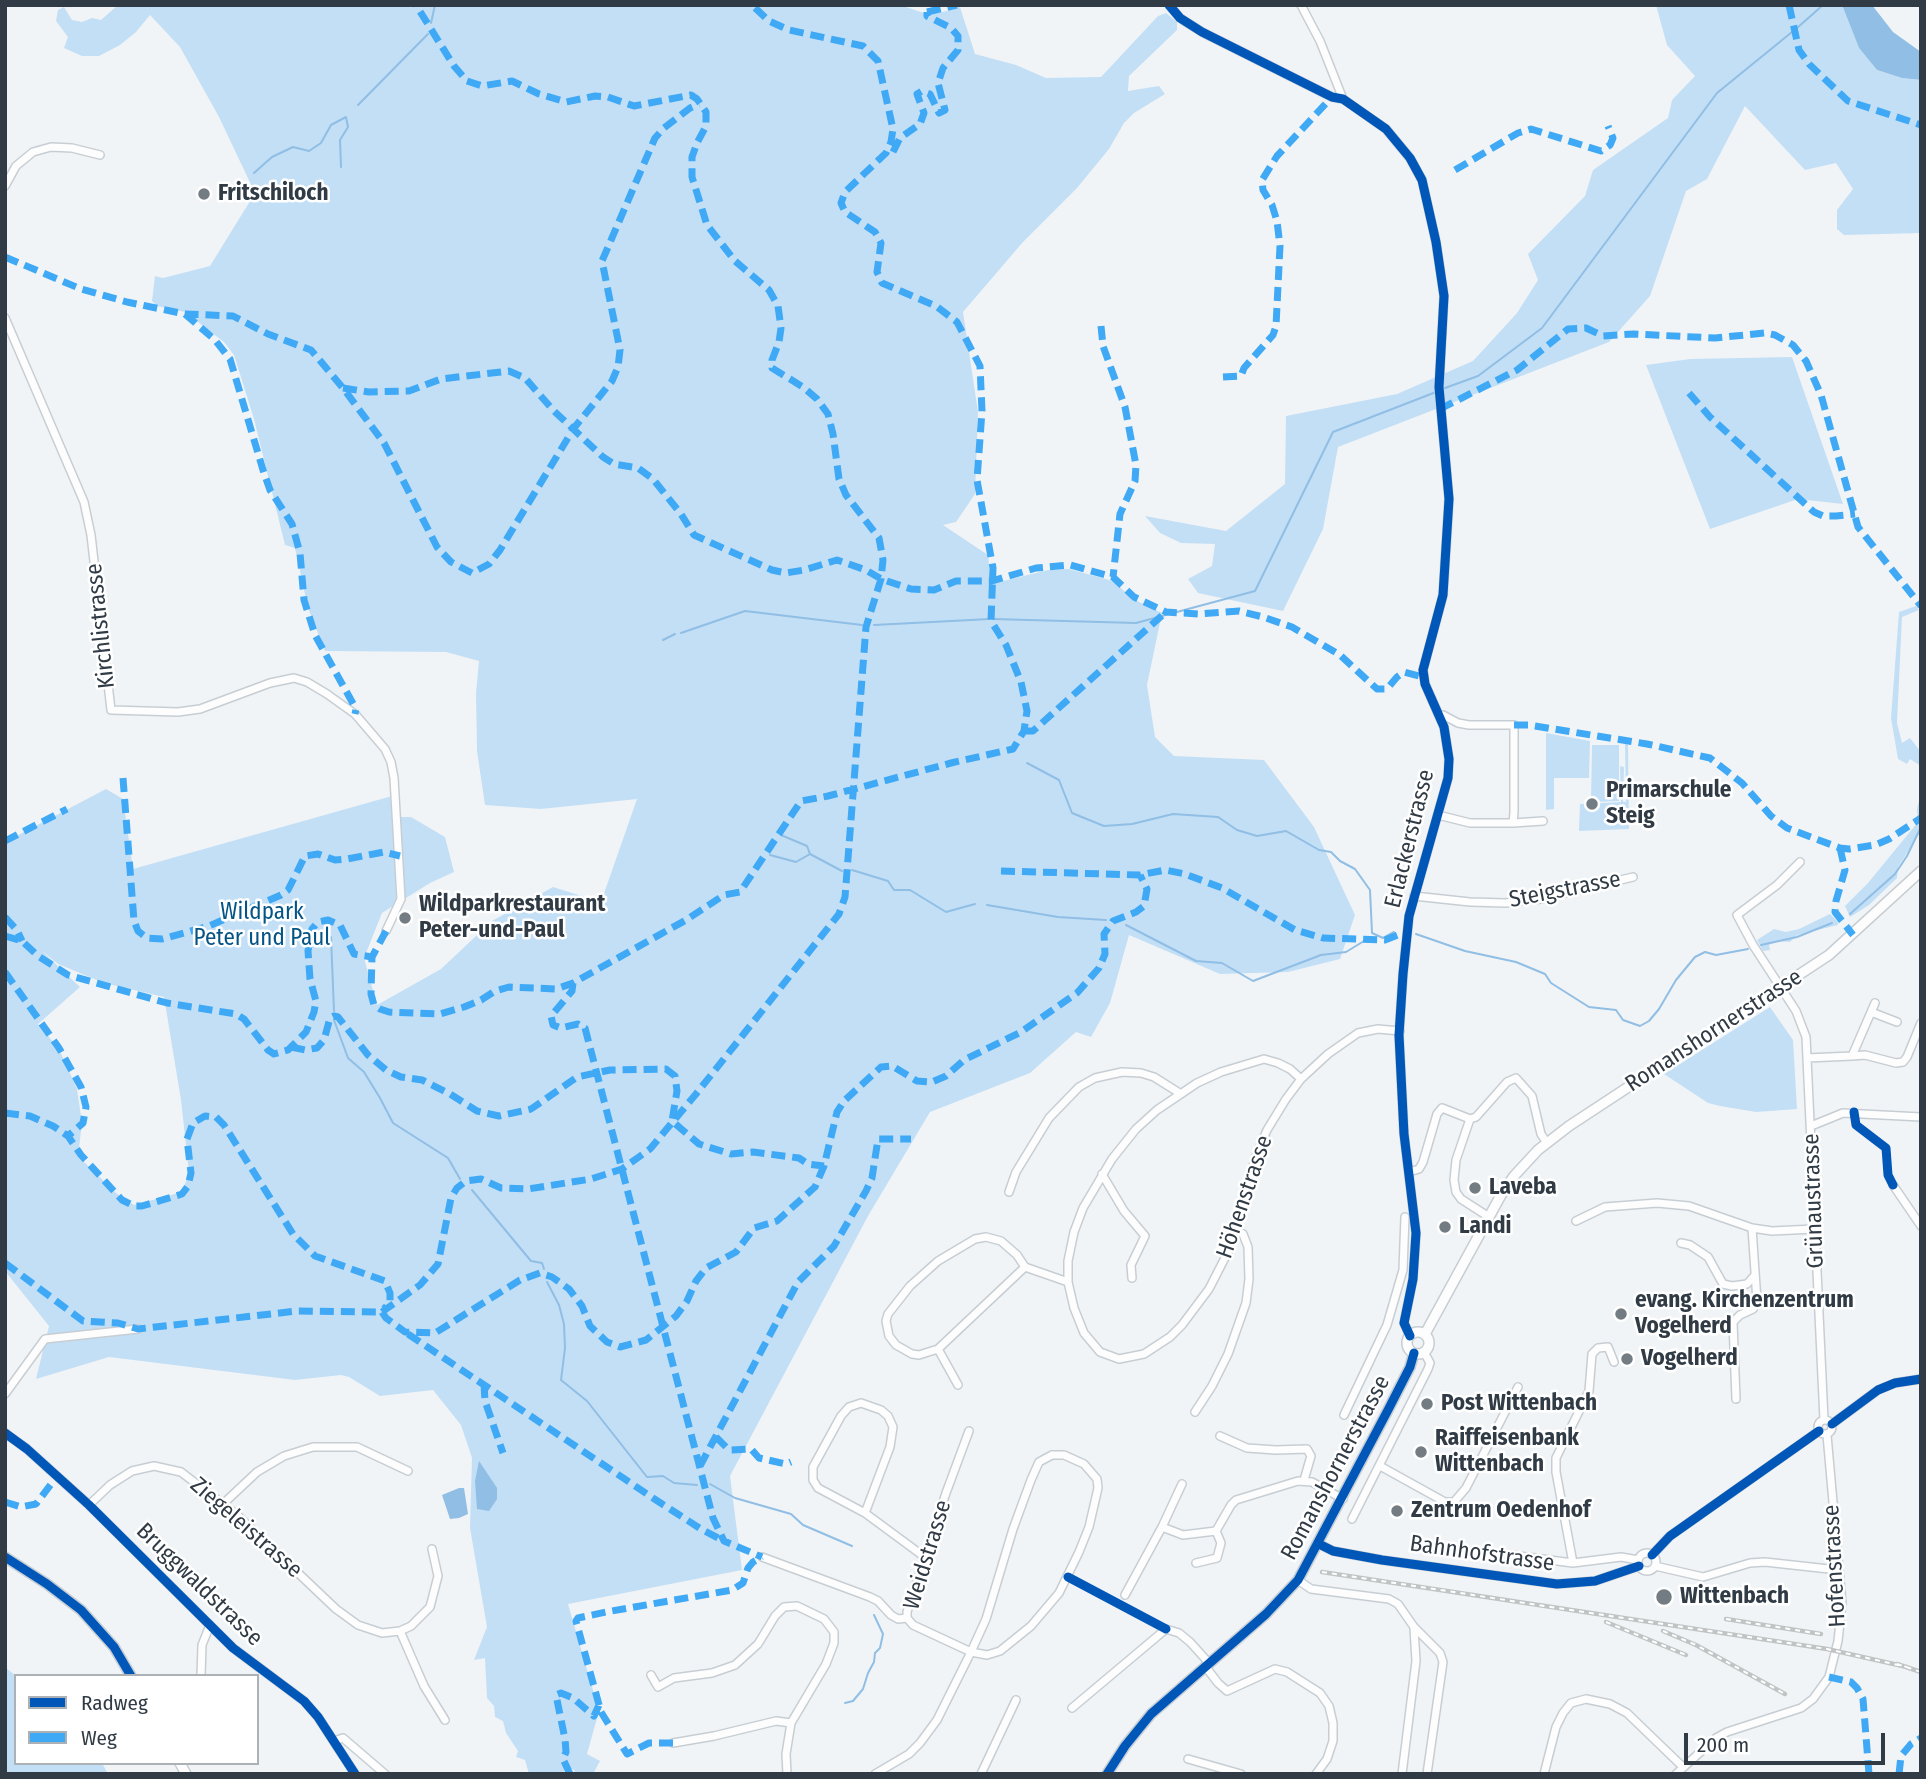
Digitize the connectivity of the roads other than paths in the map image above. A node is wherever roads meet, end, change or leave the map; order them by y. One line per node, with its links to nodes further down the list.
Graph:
1 (1169, 5): 3 (street, Erlackerstrasse)
2 (1301, 5): 3 (street)
3 (1343, 99): 7 (street, Erlackerstrasse)
4 (100, 155): 5 (street)
5 (5, 186)
6 (5, 318): 17 (street, Kirchlistrasse)
7 (1440, 717): 8 (street); 9 (street, Erlackerstrasse)
8 (1458, 723): 9 (street); 12 (street)
9 (1447, 739): 10 (street, Erlackerstrasse)
10 (1438, 815): 12 (street); 16 (street, Erlackerstrasse)
11 (1543, 821): 12 (street)
12 (1513, 823)
13 (1800, 862): 18 (street, Grünaustrasse)
14 (1921, 872): 18 (main road, Romanshornerstrasse)
15 (1633, 877): 16 (street, Steigstrasse)
16 (1414, 896): 23 (street, Erlackerstrasse)
17 (386, 930)
18 (1781, 987): 25 (street, Grünaustrasse); 31 (main road, Romanshornerstrasse)
19 (1875, 1003): 20 (street)
20 (1871, 1012): 21 (street); 24 (street)
21 (1897, 1022)
22 (1921, 1023): 24 (street)
23 (1400, 1031): 26 (street, Höhenstrasse); 32 (street, Erlackerstrasse)
24 (1852, 1056): 25 (street)
25 (1807, 1058): 30 (street, Grünaustrasse)
26 (1301, 1079): 27 (street, Höhenstrasse); 42 (street, Höhenstrasse)
27 (1181, 1094): 33 (street, Höhenstrasse); 35 (street)
28 (1921, 1117): 30 (street)
29 (1470, 1119): 31 (street); 32 (street); 37 (street)
30 (1811, 1126): 41 (street, Grünaustrasse)
31 (1546, 1143): 37 (main road, Romanshornerstrasse)
32 (1409, 1172): 49 (street, Erlackerstrasse)
33 (1102, 1174): 46 (street); 47 (street, Höhenstrasse)
34 (1893, 1185): 39 (street)
35 (1009, 1192)
36 (1405, 1217): 48 (street)
37 (1489, 1217): 51 (main road, Romanshornerstrasse)
38 (1577, 1221): 40 (street)
39 (1921, 1226)
40 (1752, 1228): 41 (street); 45 (street)
41 (1814, 1229): 63 (street, Grünaustrasse)
42 (1235, 1230): 47 (street, Höhenstrasse); 61 (street)
43 (1681, 1243): 45 (street)
44 (1025, 1267): 47 (street); 53 (street); 53 (street)
45 (1755, 1275): 60 (street)
46 (1132, 1278)
47 (1068, 1282)
48 (1396, 1293): 49 (street); 62 (street)
49 (1409, 1297): 52 (street, Erlackerstrasse)
50 (138, 1329): 59 (street)
51 (1425, 1334): 52 (main road); 54 (main road)
52 (1410, 1336): 54 (main road)
53 (938, 1349): 57 (street)
54 (1419, 1352): 69 (street); 73 (main road, Romanshornerstrasse)
55 (1614, 1362): 88 (street)
56 (1921, 1380): 64 (street)
57 (958, 1385)
58 (1518, 1387): 69 (street)
59 (5, 1394)
60 (1736, 1399)
61 (1195, 1412)
62 (1344, 1415)
63 (1824, 1420): 64 (street); 67 (street)
64 (1832, 1424): 67 (street)
65 (969, 1431): 86 (street, Weidstrasse)
66 (5, 1433): 75 (street, Bruggwaldstrasse)
67 (1823, 1433): 83 (street); 91 (street, Hofenstrasse)
68 (1220, 1436): 71 (street)
69 (1380, 1466): 77 (street)
70 (408, 1471): 74 (street)
71 (1304, 1480): 73 (street); 79 (street)
72 (1182, 1484): 78 (street)
73 (1343, 1499): 80 (main road, Romanshornerstrasse)
74 (224, 1503): 75 (street, Ziegeleistrasse); 97 (street, Ziegeleistrasse)
75 (89, 1505): 95 (street, Bruggwaldstrasse)
76 (865, 1513): 76 (street); 86 (street)
77 (1352, 1519)
78 (1162, 1527): 79 (street); 93 (street)
79 (1216, 1531): 87 (street)
80 (1319, 1544): 89 (street, Bahnhofstrasse); 92 (main road, Romanshornerstrasse)
81 (432, 1549): 97 (street)
82 (1503, 1554): 88 (street)
83 (1652, 1556): 89 (street); 90 (street)
84 (5, 1557): 100 (main road)
85 (762, 1558): 94 (street)
86 (926, 1558): 94 (street, Weidstrasse)
87 (1196, 1563)
88 (1573, 1563): 89 (street)
89 (1638, 1563): 90 (street)
90 (1655, 1566): 91 (street)
91 (1838, 1570): 110 (street, Hofenstrasse)
92 (1298, 1580): 96 (street); 99 (main road, Romanshornerstrasse)
93 (1125, 1595)
94 (907, 1618): 98 (street, Weidstrasse)
95 (210, 1625): 101 (street); 107 (street, Bruggwaldstrasse)
96 (1415, 1627): 119 (street); 120 (street)
97 (400, 1632): 105 (street)
98 (971, 1652): 98 (street); 114 (street)
99 (1207, 1665): 104 (street); 116 (main road, Romanshornerstrasse); 118 (street)
100 (130, 1674)
101 (201, 1674)
102 (651, 1675): 106 (street)
103 (1016, 1700): 115 (street)
104 (1072, 1708)
105 (445, 1720)
106 (791, 1723): 108 (street); 113 (street)
107 (334, 1741): 111 (street, Bruggwaldstrasse); 112 (street)
108 (673, 1743)
109 (1188, 1759): 117 (street)
110 (1683, 1767): 121 (street); 122 (street, Hofenstrasse)
111 (355, 1774)
112 (385, 1774)
113 (787, 1774)
114 (875, 1774)
115 (981, 1774)
116 (1107, 1774)
117 (1241, 1774)
118 (1316, 1774)
119 (1402, 1774)
120 (1427, 1774)
121 (1544, 1774)
122 (1676, 1774)

